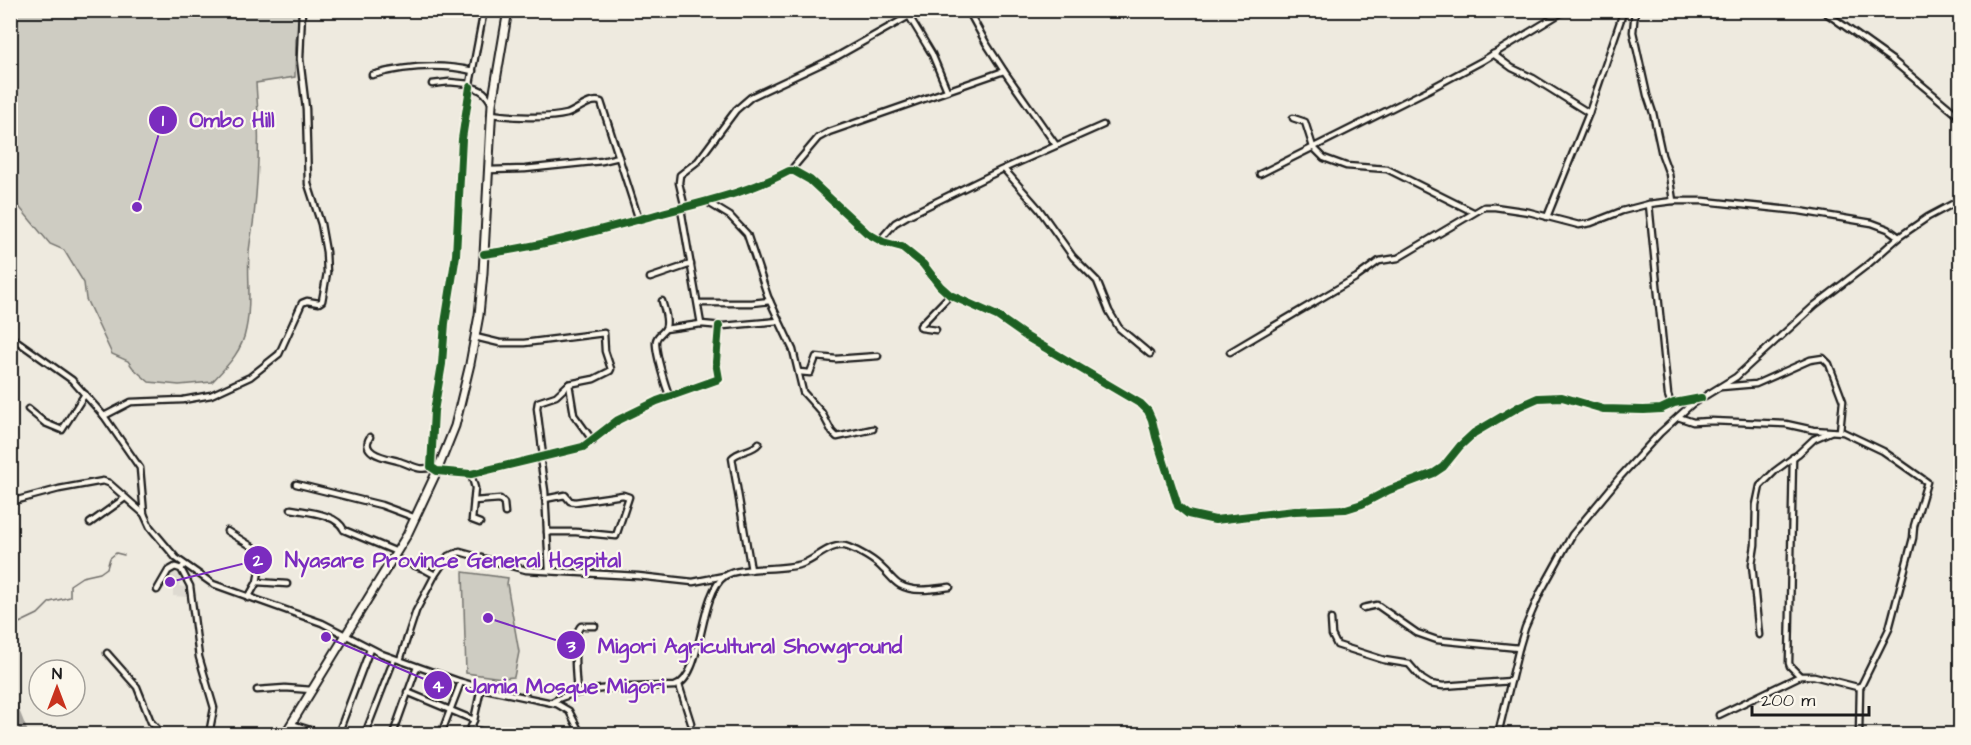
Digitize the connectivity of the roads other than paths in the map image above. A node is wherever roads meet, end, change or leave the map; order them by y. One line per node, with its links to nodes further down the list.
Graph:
1 (302, 10): 66 (street)
2 (484, 10): 12 (street)
3 (508, 10): 18 (highway)
4 (922, 10): 10 (street)
5 (968, 10): 13 (street)
6 (1566, 10): 11 (street)
7 (1624, 10): 19 (street)
8 (1635, 10): 32 (street)
9 (1822, 10): 21 (street)
10 (909, 16): 17 (street); 35 (street)
11 (1493, 54): 19 (street); 25 (street)
12 (472, 71): 14 (street); 16 (street)
13 (1004, 71): 17 (street); 24 (street)
14 (372, 75)
15 (432, 84): 16 (street)
16 (470, 85): 18 (street); 75 (street)
17 (947, 90): 29 (street)
18 (492, 104): 20 (highway)
19 (1589, 113): 37 (street)
20 (491, 114): 26 (street); 28 (highway)
21 (1960, 117)
22 (1293, 118): 25 (street)
23 (1103, 124): 24 (street)
24 (1056, 145): 27 (street)
25 (1312, 147): 30 (street); 36 (street)
26 (619, 157): 28 (street); 38 (street)
27 (1004, 169): 40 (street); 56 (street)
28 (488, 170): 41 (highway)
29 (791, 171): 33 (street); 40 (street)
30 (1260, 174)
31 (1960, 200): 39 (street)
32 (1672, 201): 34 (street); 39 (street)
33 (707, 202): 35 (street); 46 (street)
34 (1649, 204): 37 (street); 64 (street)
35 (683, 208): 38 (street); 42 (street)
36 (1473, 212): 37 (street); 55 (street)
37 (1547, 217)
38 (639, 220): 41 (street)
39 (1899, 237): 60 (street)
40 (880, 240): 44 (street)
41 (484, 254): 54 (highway)
42 (691, 264): 43 (street); 47 (street)
43 (650, 278)
44 (951, 295): 52 (street); 64 (street)
45 (662, 301): 51 (street)
46 (770, 301): 47 (street); 48 (street)
47 (698, 303): 49 (street)
48 (779, 321): 50 (street); 58 (street)
49 (701, 324): 50 (street); 51 (street)
50 (719, 326): 62 (street)
51 (665, 329): 62 (street)
52 (936, 330)
53 (10, 336): 61 (street)
54 (476, 337): 59 (street); 75 (highway)
55 (1230, 352)
56 (1150, 354)
57 (878, 356): 58 (street)
58 (799, 372): 68 (street)
59 (569, 384): 71 (street); 73 (street)
60 (1721, 387): 63 (street); 69 (street)
61 (85, 394): 65 (street); 66 (street)
62 (670, 397): 71 (street)
63 (1701, 398): 64 (street); 67 (street)
64 (1671, 404)
65 (28, 409)
66 (105, 416): 84 (street)
67 (1678, 417): 69 (street); 106 (street)
68 (873, 429)
69 (1838, 431): 74 (street); 115 (street)
70 (370, 437): 75 (street)
71 (592, 441): 73 (street)
72 (759, 443): 93 (street)
73 (542, 456): 76 (street); 79 (street)
74 (1793, 458): 104 (street); 111 (street)
75 (434, 469): 76 (street); 85 (highway)
76 (471, 474): 80 (street)
77 (296, 484): 85 (street)
78 (125, 498): 81 (street); 84 (street); 86 (street)
79 (545, 498): 89 (street); 89 (street)
80 (474, 501): 83 (street); 87 (street)
81 (10, 502)
82 (291, 509): 90 (street)
83 (505, 513)
84 (144, 514): 91 (street)
85 (416, 518): 90 (highway)
86 (90, 523)
87 (480, 523)
88 (227, 531): 96 (street)
89 (547, 532): 92 (street)
90 (396, 555): 94 (street); 105 (highway)
91 (183, 567): 99 (street); 100 (street); 129 (street)
92 (549, 570): 94 (street); 95 (street)
93 (751, 570): 95 (street); 98 (street)
94 (435, 575): 109 (street)
95 (726, 576): 114 (street)
96 (257, 582): 97 (street); 100 (street)
97 (287, 584)
98 (950, 587)
99 (157, 590)
100 (248, 598): 105 (street)
101 (1363, 608): 106 (street)
102 (1331, 619): 112 (street)
103 (595, 626): 120 (street)
104 (1759, 635)
105 (346, 636): 107 (street); 118 (highway)
106 (1519, 648): 112 (street)
107 (370, 649): 109 (street); 132 (street)
108 (107, 653): 128 (street)
109 (397, 659): 110 (street); 133 (street)
110 (417, 667): 113 (street); 119 (street)
111 (1800, 676): 115 (street); 123 (street)
112 (1510, 681): 140 (street)
113 (461, 682): 116 (street); 122 (street)
114 (679, 685): 120 (street); 125 (street)
115 (1860, 687): 141 (street)
116 (481, 688): 121 (street); 124 (street)
117 (257, 690): 118 (street)
118 (312, 690): 126 (highway)
119 (407, 692): 122 (street); 134 (street)
120 (577, 693): 121 (street)
121 (552, 702): 137 (street)
122 (450, 710): 124 (street); 135 (street)
123 (1719, 715)
124 (474, 720): 127 (street)
125 (691, 723)
126 (291, 724): 130 (highway); 131 (street)
127 (469, 732): 136 (street)
128 (162, 735)
129 (209, 735)
130 (285, 735)
131 (323, 735)
132 (338, 735)
133 (365, 735)
134 (393, 735)
135 (441, 735)
136 (494, 735)
137 (581, 735)
138 (624, 735): 139 (street)
139 (646, 735)
140 (1498, 735)
141 (1858, 735)

